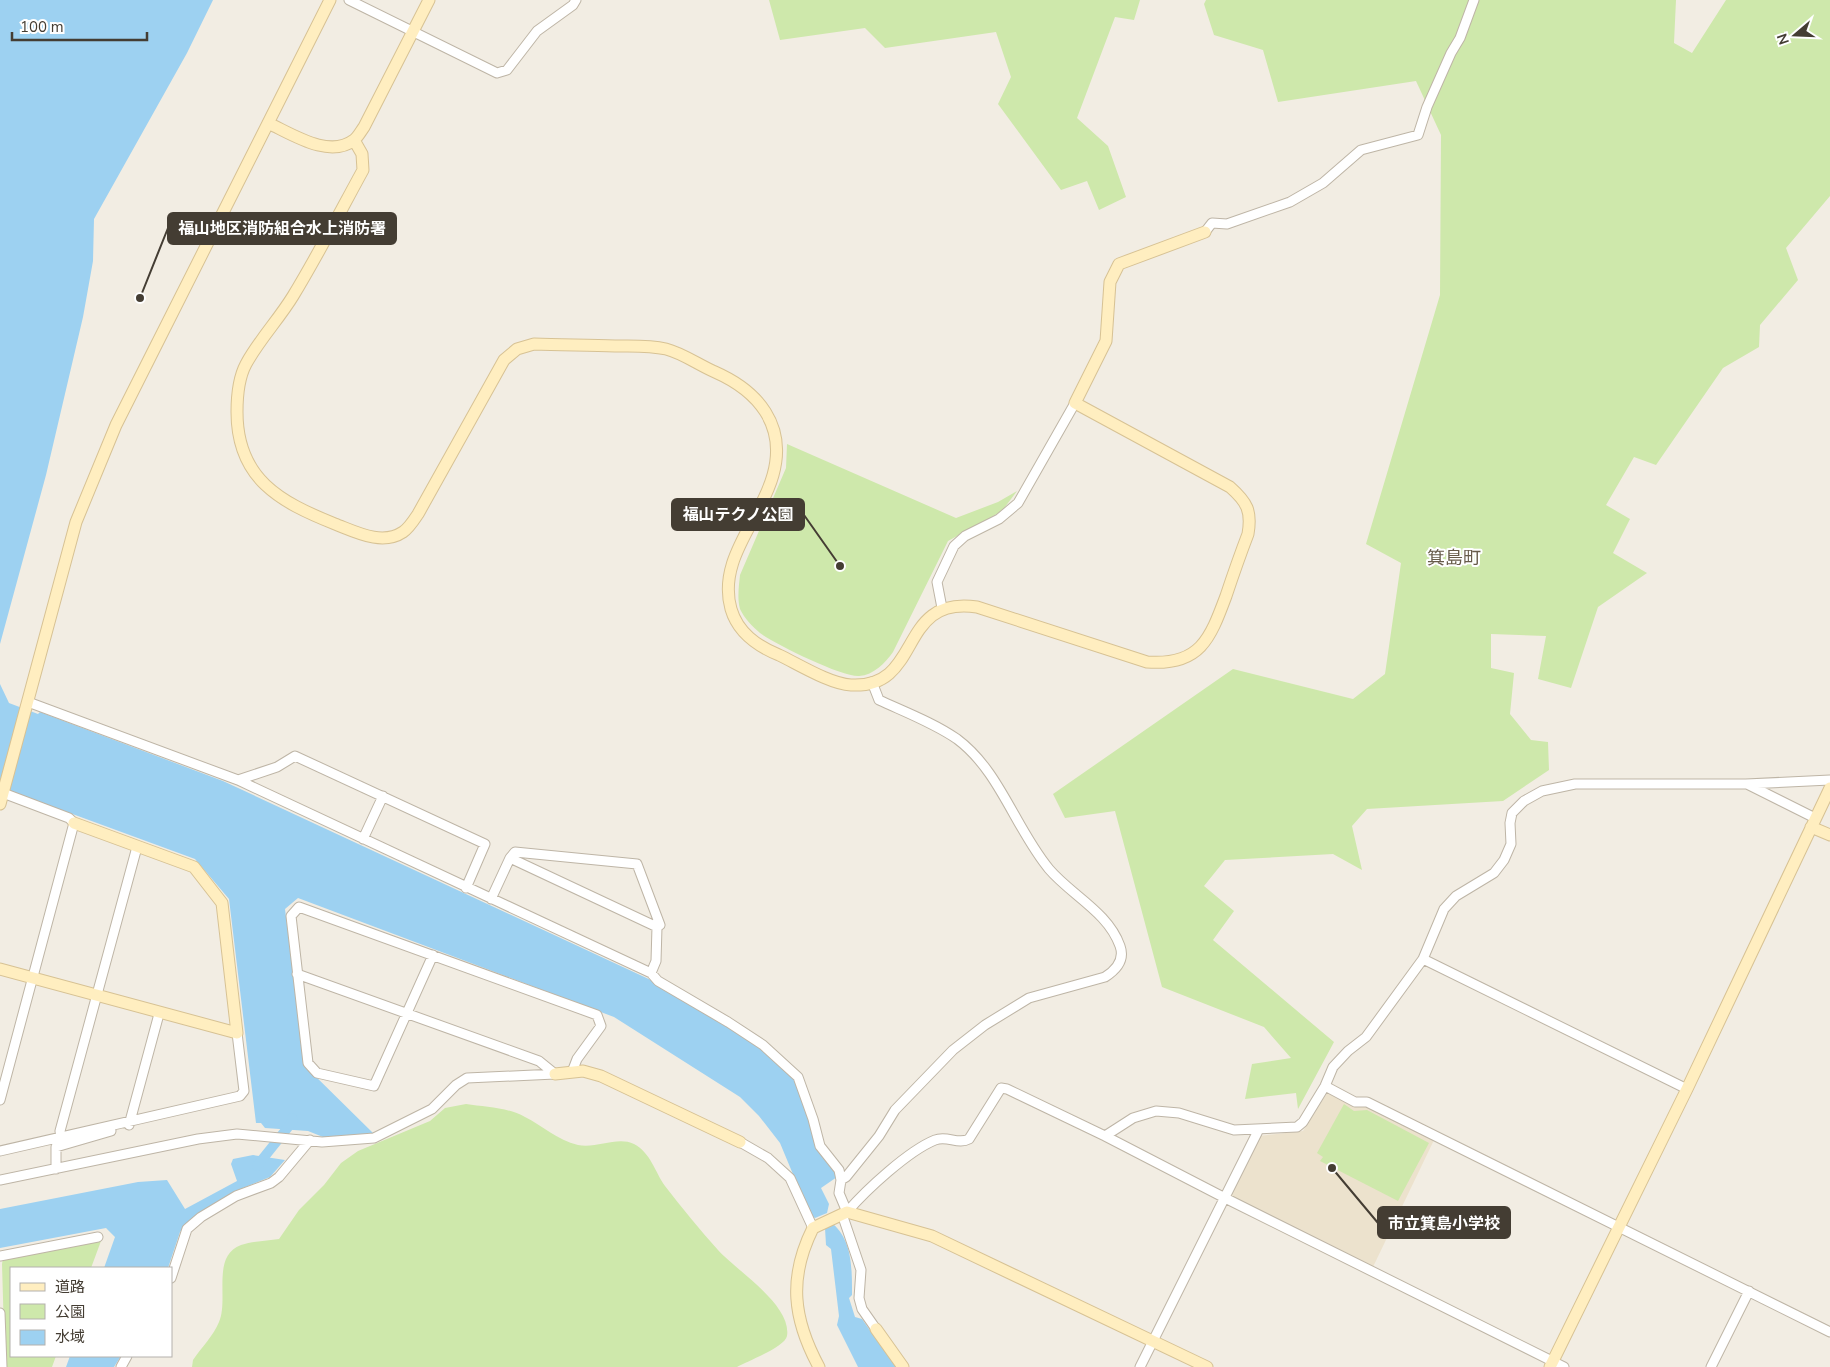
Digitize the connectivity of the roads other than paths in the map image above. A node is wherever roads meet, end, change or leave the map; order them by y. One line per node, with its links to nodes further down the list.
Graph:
1 (330, 0): 7 (street)
2 (349, 0): 6 (street)
3 (429, 0): 6 (street)
4 (576, 0): 6 (street)
5 (1474, 0): 9 (street)
6 (413, 30): 8 (street)
7 (268, 123): 8 (street); 13 (street)
8 (354, 140): 12 (street)
9 (1205, 232): 10 (street)
10 (1075, 403): 11 (street); 11 (street)
11 (942, 608): 12 (street)
12 (872, 682): 53 (street)
13 (27, 705): 14 (street); 18 (street)
14 (238, 780): 19 (street); 23 (street)
15 (1830, 780): 16 (street)
16 (1746, 784): 20 (street); 30 (street)
17 (1830, 788): 20 (street)
18 (2, 796): 21 (street)
19 (383, 796): 23 (street); 26 (street)
20 (1813, 822): 22 (street); 42 (street)
21 (74, 823): 24 (street); 34 (street)
22 (1830, 835)
23 (363, 839): 26 (street)
24 (137, 847): 35 (street); 38 (street)
25 (510, 858): 27 (street); 28 (street); 28 (street)
26 (466, 888): 27 (street)
27 (491, 899): 32 (street)
28 (656, 927): 32 (street)
29 (433, 955): 33 (street); 37 (street); 39 (street)
30 (1423, 959): 41 (street); 42 (street)
31 (0, 969): 34 (street)
32 (651, 973): 53 (street)
33 (297, 974): 37 (street); 37 (street)
34 (34, 977): 35 (street); 43 (street)
35 (97, 996): 36 (street); 47 (street)
36 (159, 1014): 38 (street); 44 (street)
37 (407, 1015): 40 (street)
38 (237, 1033): 44 (street)
39 (572, 1072): 40 (street); 49 (street)
40 (555, 1074): 48 (street)
41 (1325, 1086): 45 (street); 56 (street)
42 (1687, 1089): 56 (street)
43 (0, 1100)
44 (130, 1121): 47 (street); 51 (street)
45 (1258, 1131): 46 (street); 54 (street)
46 (1105, 1136): 54 (street); 55 (street)
47 (60, 1138): 50 (street)
48 (305, 1139): 51 (street); 60 (street)
49 (740, 1142): 57 (street)
50 (0, 1152)
51 (56, 1169): 52 (street)
52 (0, 1180)
53 (841, 1180): 55 (street)
54 (1225, 1198): 65 (street); 66 (street)
55 (845, 1213): 57 (street); 63 (street); 65 (street)
56 (1619, 1227): 61 (street); 66 (street)
57 (813, 1228): 68 (street)
58 (98, 1237): 59 (street)
59 (0, 1256)
60 (172, 1275)
61 (1749, 1291): 64 (street); 73 (street)
62 (0, 1313): 67 (street)
63 (876, 1329): 69 (street)
64 (1830, 1332)
65 (1153, 1340): 70 (street); 71 (street)
66 (1551, 1364): 72 (street)
67 (2, 1367)
68 (818, 1367)
69 (903, 1367)
70 (1140, 1367)
71 (1206, 1367)
72 (1564, 1367)
73 (1711, 1367)

